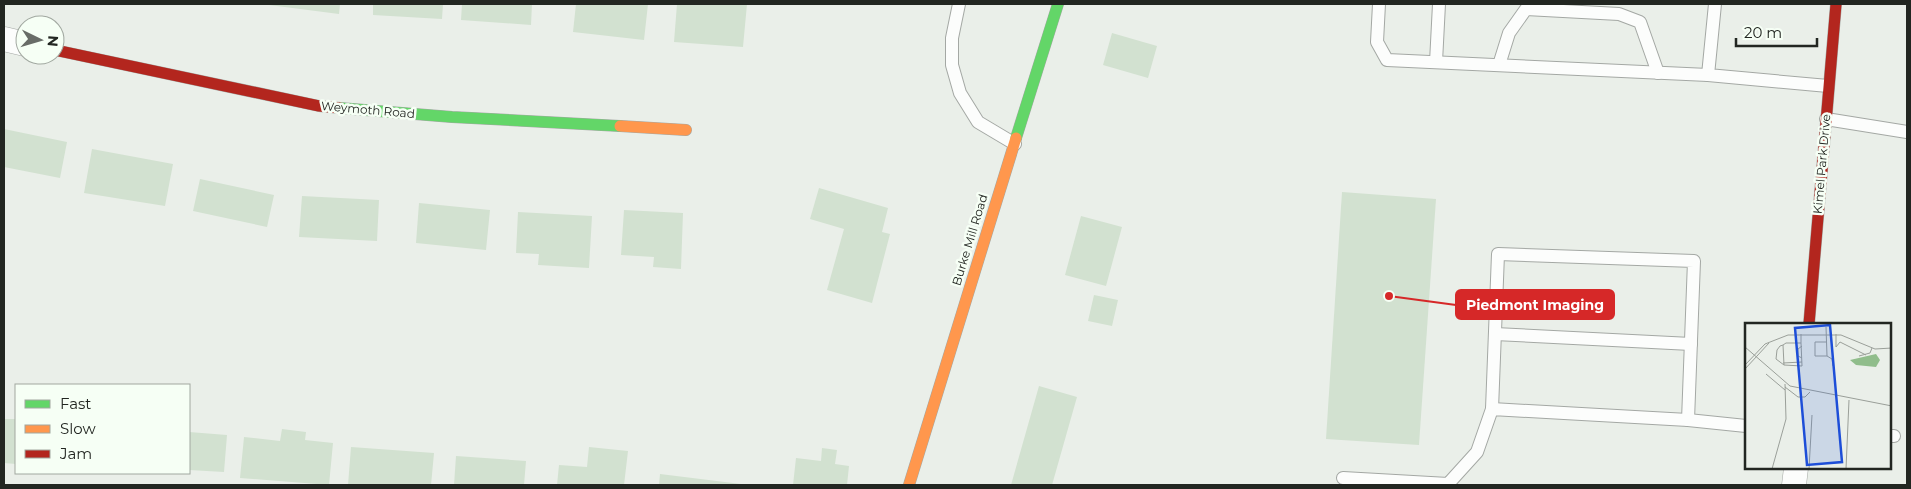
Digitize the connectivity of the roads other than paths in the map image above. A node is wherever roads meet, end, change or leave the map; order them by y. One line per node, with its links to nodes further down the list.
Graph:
1 (959, 4): 16 (lane)
2 (1058, 4): 16 (street, Burke Mill Road)
3 (1379, 4): 8 (lane)
4 (1439, 4): 8 (lane)
5 (1715, 4): 11 (lane)
6 (1836, 4): 12 (street, Kimel Park Drive)
7 (65, 52): 14 (street, Weymoth Road)
8 (1436, 62): 9 (lane)
9 (1499, 65): 10 (lane); 10 (lane)
10 (1658, 73): 11 (lane)
11 (1708, 75): 12 (lane)
12 (1828, 86): 13 (street, Kimel Park Drive)
13 (1826, 119): 15 (lane); 17 (street, Kimel Park Drive)
14 (686, 130)
15 (1907, 132)
16 (1015, 144): 25 (street, Burke Mill Road)
17 (1809, 323)
18 (1495, 334): 19 (lane); 19 (lane); 20 (lane)
19 (1691, 344): 21 (lane)
20 (1492, 409): 21 (lane); 24 (lane)
21 (1688, 420): 22 (lane)
22 (1745, 426)
23 (1796, 469): 26 (street)
24 (1343, 478)
25 (909, 485)
26 (1794, 485)

